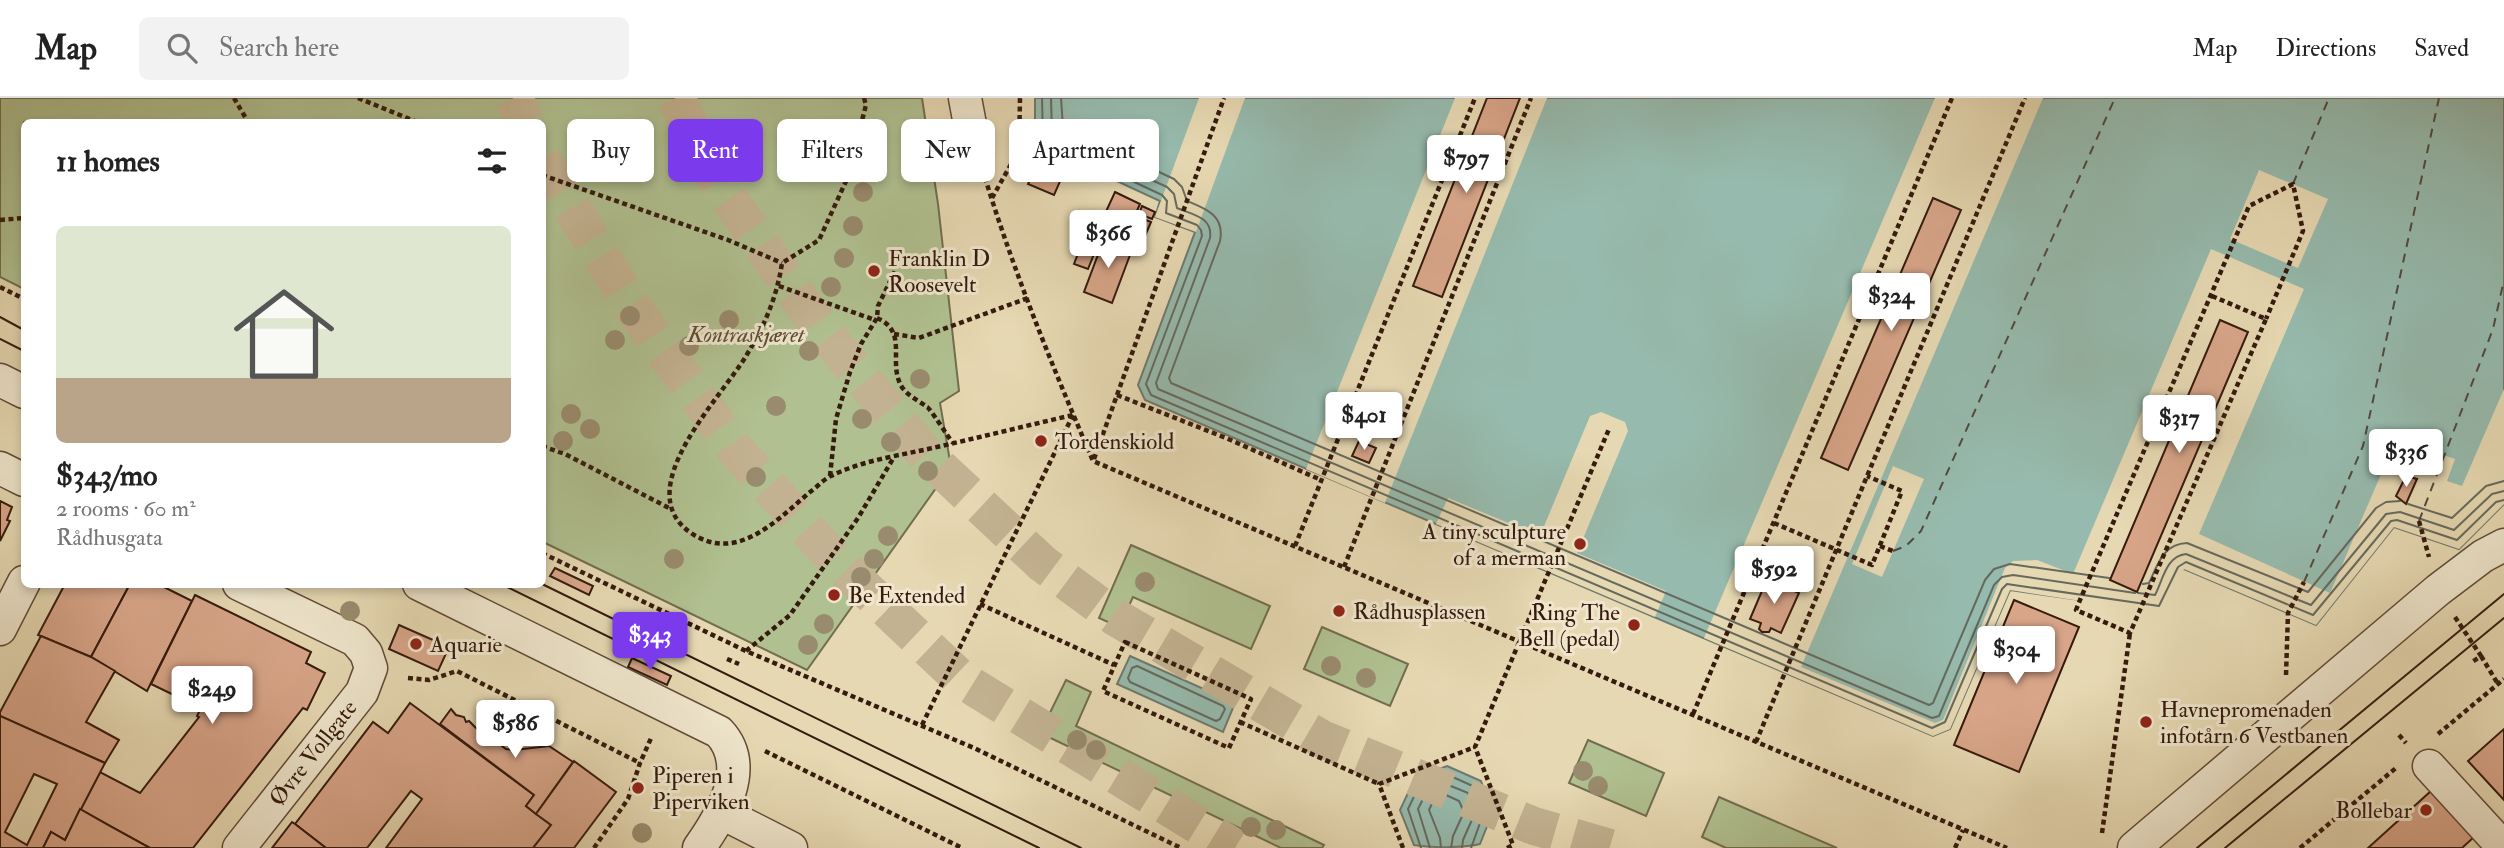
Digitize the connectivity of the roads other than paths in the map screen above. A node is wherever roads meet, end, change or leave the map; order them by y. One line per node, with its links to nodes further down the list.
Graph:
1 (965, 98): 2 (street)
2 (969, 119)
3 (0, 380): 4 (street)
4 (21, 390)
5 (0, 468): 6 (street)
6 (21, 478)
7 (2504, 545): 17 (street)
8 (21, 588): 11 (street)
9 (247, 588): 14 (street, Øvre Vollgate)
10 (427, 588): 13 (street)
11 (0, 629)
12 (2429, 766): 18 (street)
13 (722, 813): 15 (street); 16 (street)
14 (239, 848)
15 (699, 848)
16 (791, 848)
17 (2134, 848)
18 (2504, 848)

